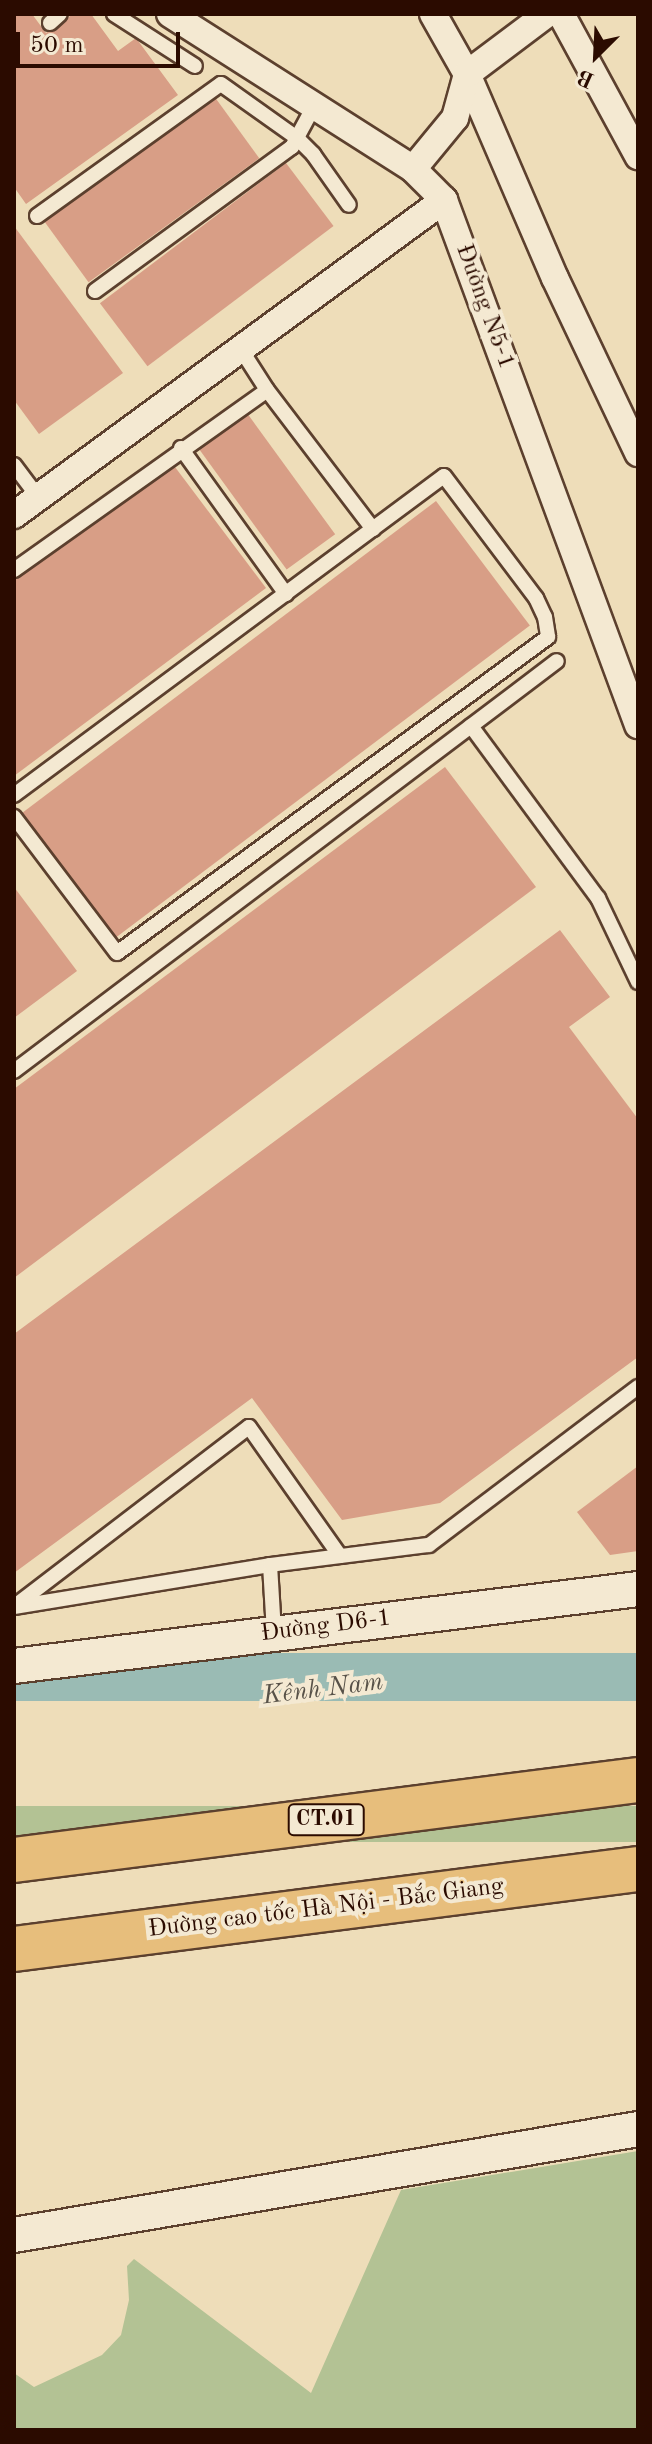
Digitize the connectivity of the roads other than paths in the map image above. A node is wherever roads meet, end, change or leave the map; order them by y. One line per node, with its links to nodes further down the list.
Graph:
1 (114, 14): 6 (lane)
2 (170, 14): 8 (street, Đường N5-1)
3 (433, 14): 7 (street)
4 (547, 14): 7 (street)
5 (561, 14): 10 (street)
6 (195, 66)
7 (467, 74): 11 (street); 19 (street)
8 (314, 106): 9 (lane); 11 (street, Đường N5-1)
9 (297, 138): 13 (lane); 14 (lane); 15 (lane)
10 (638, 156)
11 (413, 169): 12 (street, Đường N5-1)
12 (444, 200): 16 (street); 27 (street, Đường N5-1)
13 (349, 205)
14 (37, 216)
15 (95, 291)
16 (242, 351): 17 (lane); 21 (street)
17 (267, 390): 18 (lane); 23 (lane)
18 (181, 448): 24 (lane); 25 (lane)
19 (638, 453)
20 (14, 465): 21 (lane)
21 (38, 497): 22 (street)
22 (14, 515)
23 (373, 529): 25 (lane); 30 (lane)
24 (14, 570)
25 (286, 594): 29 (lane)
26 (557, 661): 28 (lane)
27 (638, 725)
28 (471, 726): 31 (lane); 32 (lane)
29 (14, 795)
30 (14, 817)
31 (638, 982)
32 (14, 1071)
33 (638, 1387): 34 (lane)
34 (340, 1556): 35 (lane); 37 (lane)
35 (270, 1565): 37 (lane); 38 (lane)
36 (638, 1589): 38 (street, Đường D6-1)
37 (14, 1607)
38 (274, 1633): 39 (street, Đường D6-1)
39 (14, 1666)
40 (638, 1780): 41 (highway, CT.01)
41 (14, 1860)
42 (638, 1869): 43 (highway, Đường cao tốc Hà Nội - Bắc Giang)
43 (14, 1949)
44 (638, 2129): 45 (street)
45 (14, 2235)

